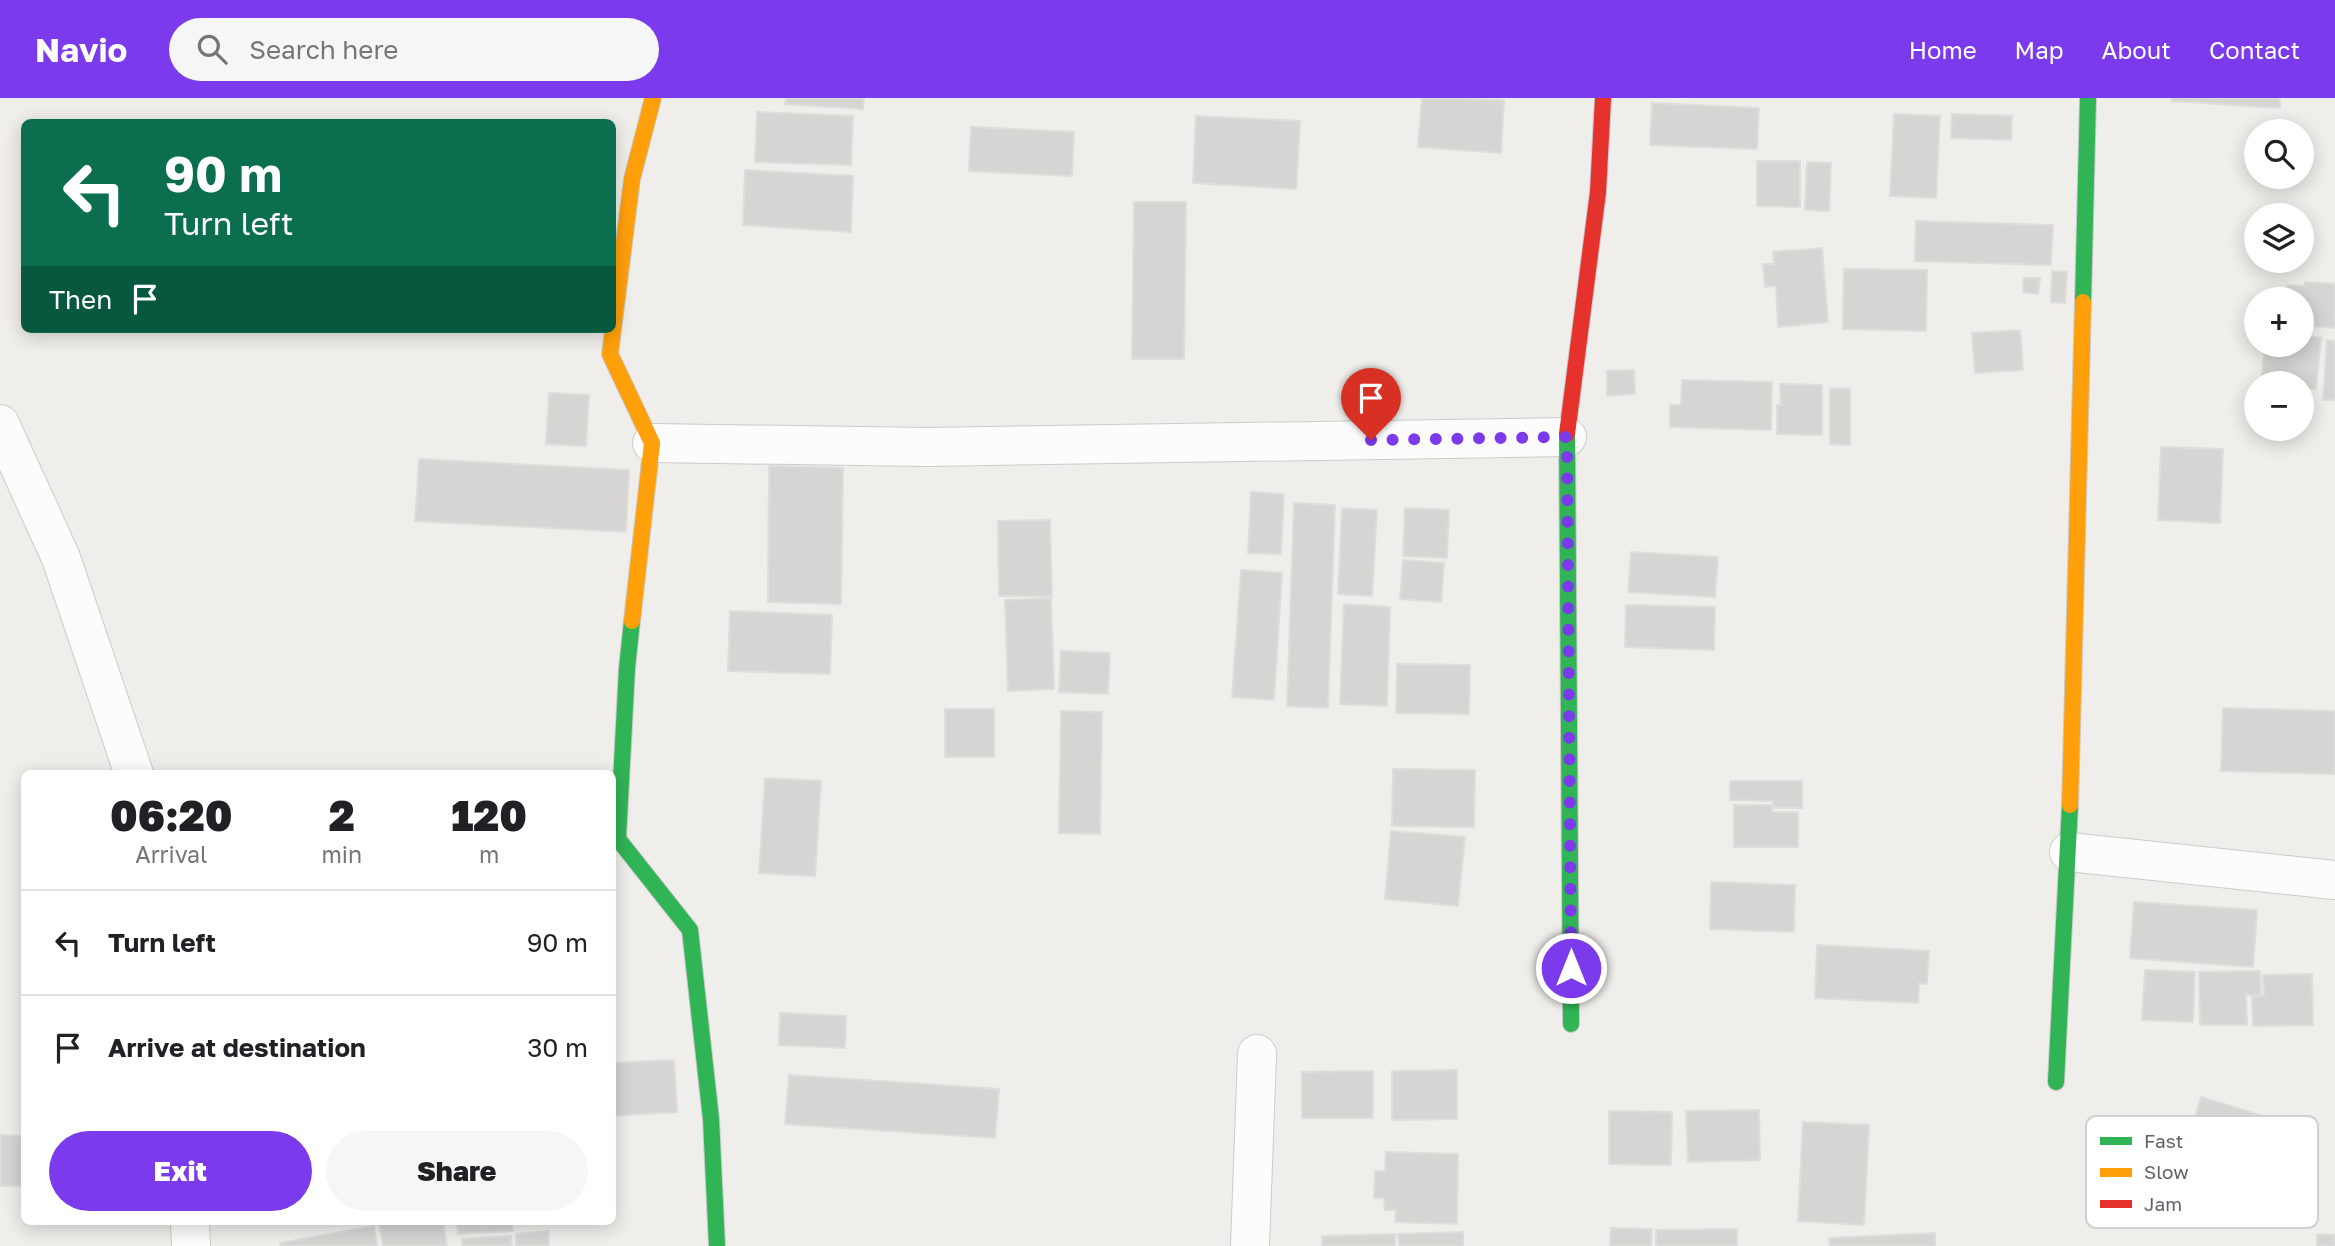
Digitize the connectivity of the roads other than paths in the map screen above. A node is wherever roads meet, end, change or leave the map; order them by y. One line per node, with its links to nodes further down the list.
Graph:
1 (653, 98): 4 (street)
2 (1603, 98): 7 (street)
3 (2088, 98): 10 (street)
4 (616, 312)
5 (614, 333): 8 (street)
6 (0, 424): 9 (street)
7 (1567, 437): 8 (street); 12 (street)
8 (652, 443): 17 (street)
9 (133, 770)
10 (2069, 852): 11 (street); 14 (street)
11 (2335, 880)
12 (1571, 1024)
13 (1257, 1054): 18 (street)
14 (2056, 1082)
15 (190, 1225): 16 (street)
16 (191, 1246)
17 (717, 1246)
18 (1250, 1246)

